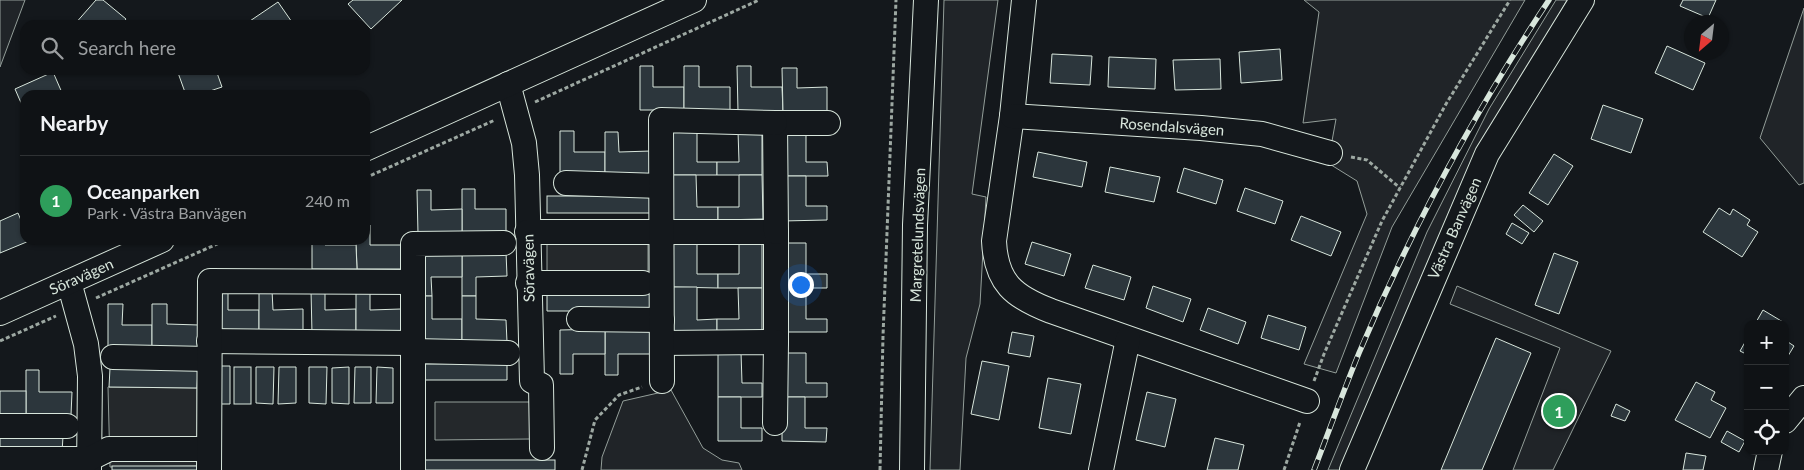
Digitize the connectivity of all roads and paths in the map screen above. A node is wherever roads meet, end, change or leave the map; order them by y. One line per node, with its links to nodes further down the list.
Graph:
1 (694, 0): 8 (street)
2 (759, 0): 9 (path)
3 (896, 0): 54 (path)
4 (926, 0): 55 (street, Margretelundsvägen)
5 (1024, 0): 10 (street)
6 (1510, 0): 18 (path)
7 (1582, 0): 58 (street, Västra Banvägen)
8 (508, 84): 9 (street, Söravägen); 13 (street)
9 (516, 111): 15 (path); 20 (street, Söravägen)
10 (1012, 116): 14 (street, Rosendalsvägen); 33 (street)
11 (775, 123): 12 (street); 17 (street); 21 (street)
12 (828, 123)
13 (370, 147)
14 (1330, 153): 18 (path)
15 (370, 176)
16 (566, 184): 17 (street)
17 (662, 186): 19 (street)
18 (1400, 188): 42 (path)
19 (662, 231): 20 (street); 21 (street); 32 (street)
20 (527, 232): 28 (street, Söravägen)
21 (776, 232): 35 (street)
22 (504, 243): 26 (street, Söravägen)
23 (151, 245): 25 (street, Söravägen)
24 (215, 245): 29 (path)
25 (69, 282): 29 (street); 30 (street, Söravägen)
26 (413, 282): 36 (street, Söravägen); 37 (street)
27 (643, 283): 28 (street)
28 (528, 284): 47 (street, Söravägen)
29 (77, 306): 34 (path); 50 (street)
30 (0, 313)
31 (579, 320): 32 (street)
32 (662, 332): 35 (street); 40 (street)
33 (1128, 339): 42 (street); 56 (street)
34 (0, 341)
35 (776, 342): 44 (street)
36 (412, 347): 37 (street); 38 (street); 52 (street, Söravägen)
37 (208, 350): 39 (street); 51 (street)
38 (508, 353)
39 (113, 357)
40 (662, 381): 53 (path)
41 (1804, 398): 43 (street)
42 (1308, 401): 57 (path)
43 (1789, 417)
44 (775, 423)
45 (0, 426): 46 (street)
46 (67, 426)
47 (542, 448)
48 (1769, 455): 59 (street)
49 (0, 459): 50 (street)
50 (96, 460): 51 (street)
51 (209, 460)
52 (413, 470)
53 (582, 470)
54 (880, 470)
55 (912, 470)
56 (1101, 470)
57 (1284, 470)
58 (1352, 470)
59 (1766, 470)

